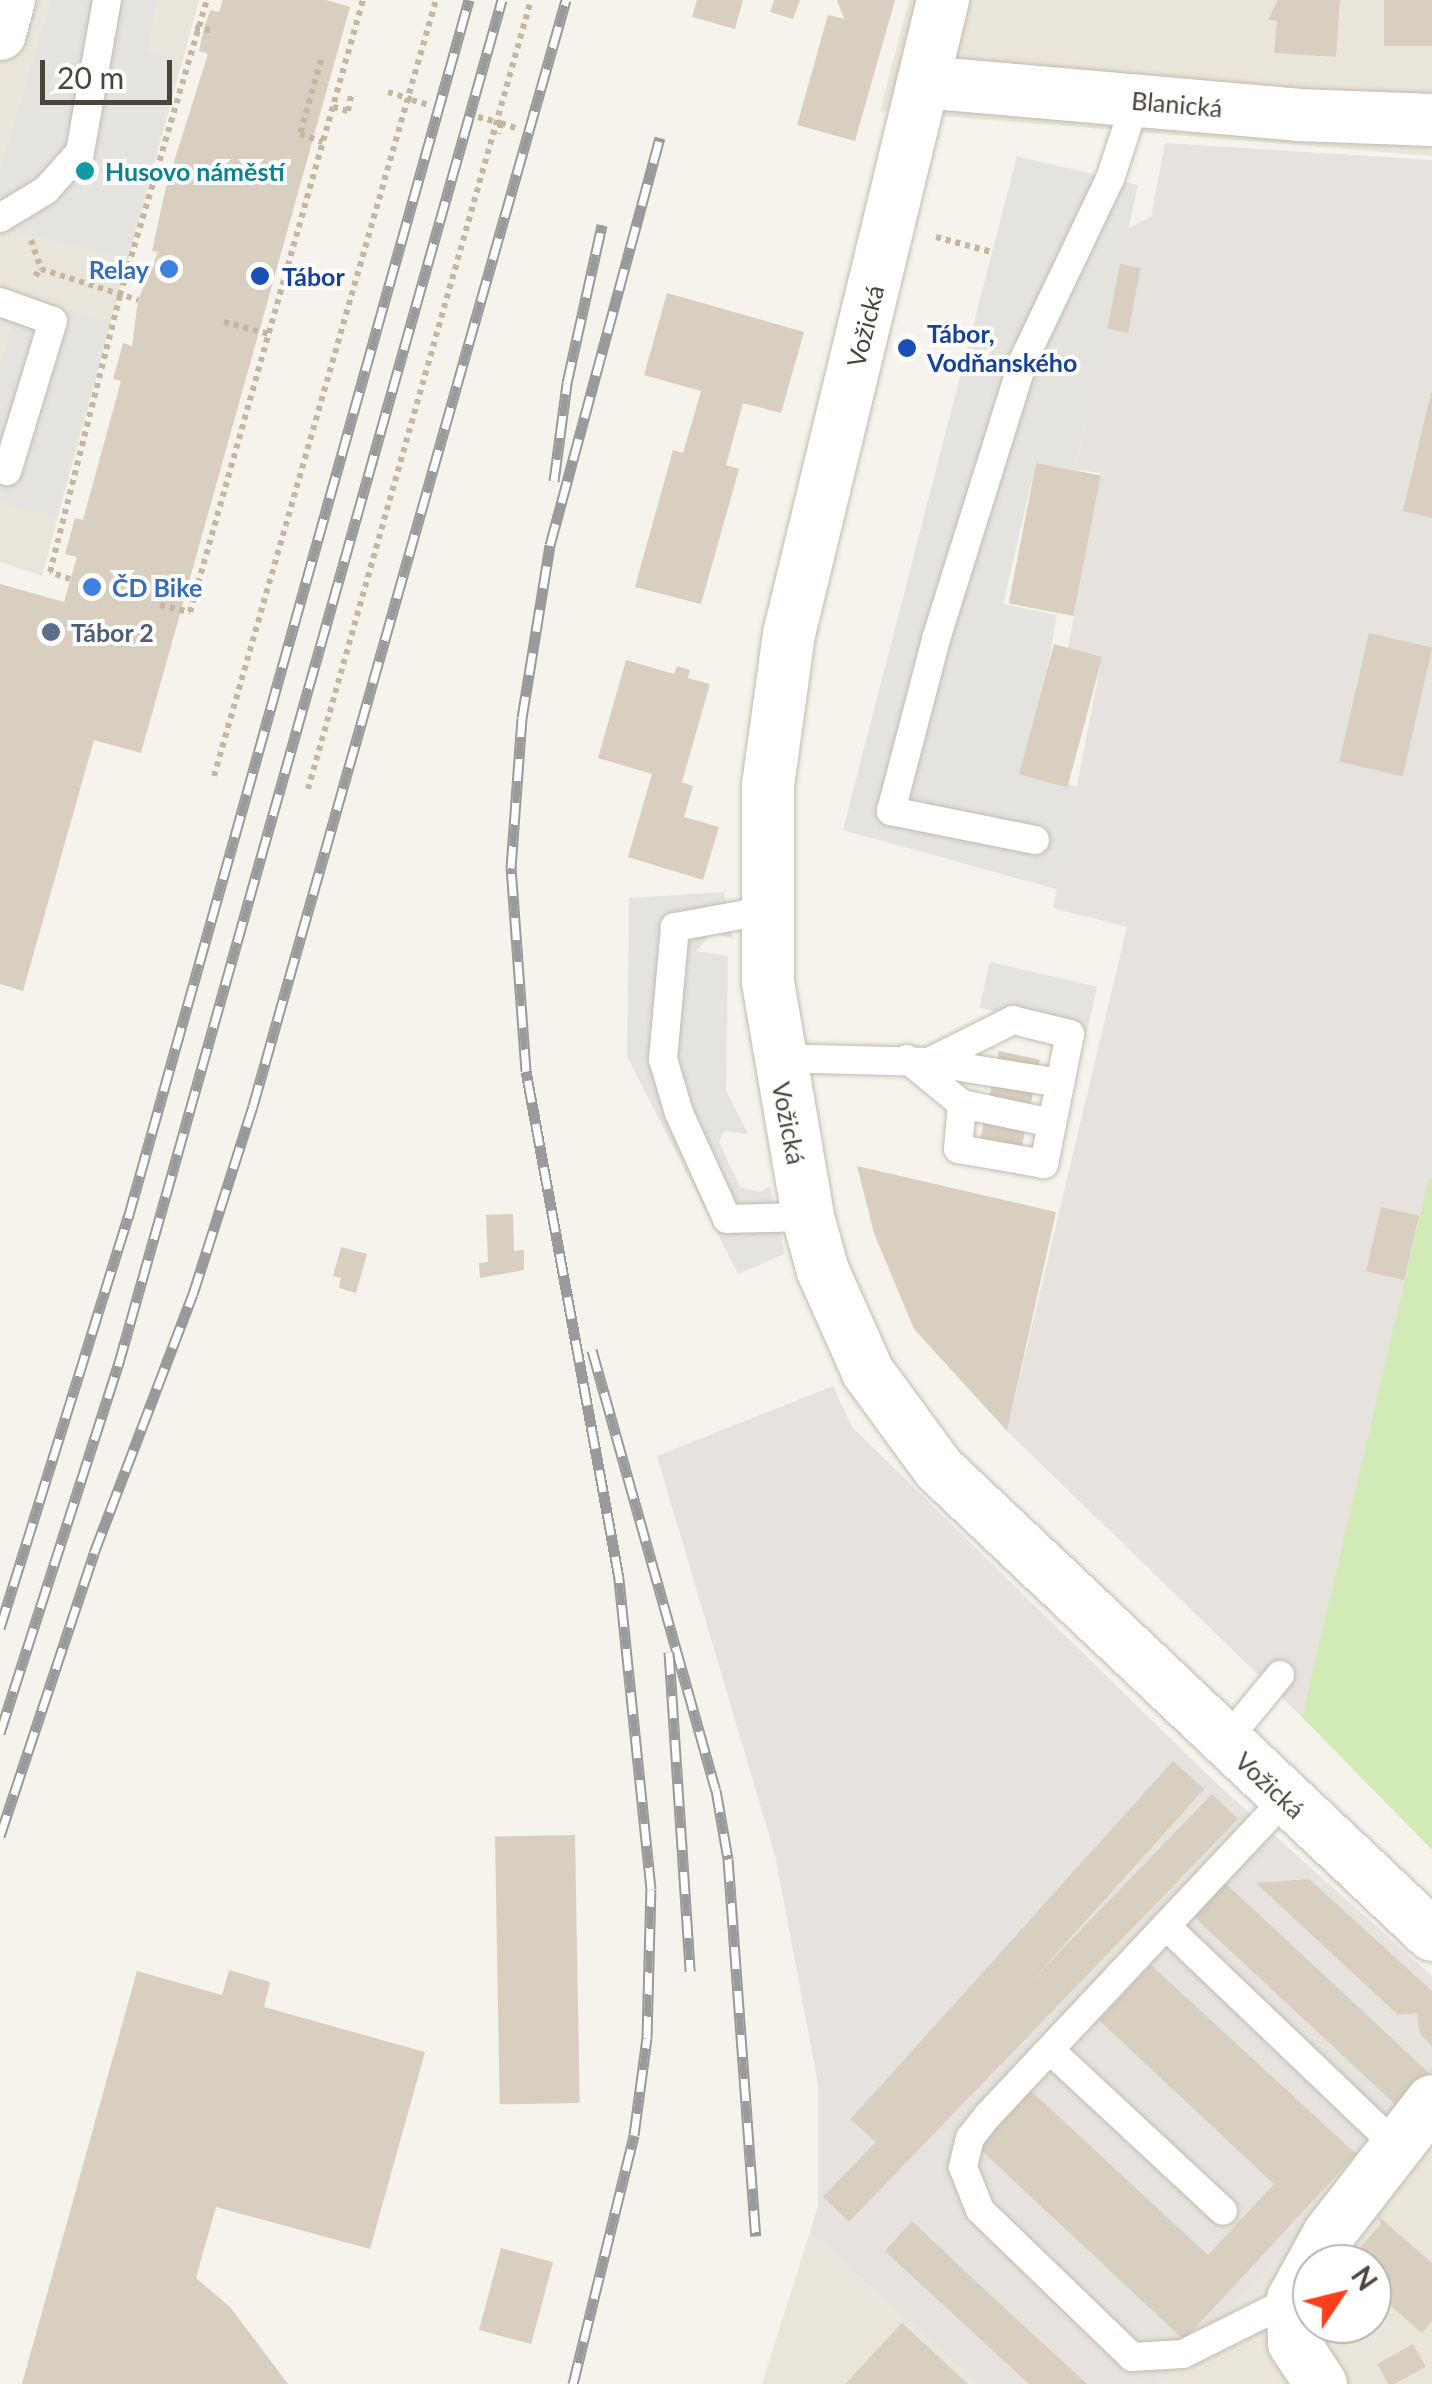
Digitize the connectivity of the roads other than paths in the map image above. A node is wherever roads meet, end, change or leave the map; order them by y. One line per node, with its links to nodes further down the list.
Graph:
1 (9, 0): 4 (street)
2 (107, 0): 8 (lane)
3 (944, 0): 5 (street, Vožická)
4 (0, 34)
5 (923, 82): 6 (street, Blanická); 12 (street, Vožická)
6 (1136, 100): 7 (street, Blanická); 11 (lane)
7 (1432, 120)
8 (0, 218)
9 (0, 302): 10 (lane)
10 (7, 471)
11 (1035, 840)
12 (768, 910): 13 (street, Vožická); 18 (lane)
13 (776, 1058): 14 (lane); 18 (street, Vožická)
14 (918, 1061): 15 (lane); 15 (lane); 16 (lane)
15 (1060, 1083): 17 (lane)
16 (962, 1104): 17 (lane); 17 (lane)
17 (1052, 1123)
18 (808, 1217): 20 (street, Vožická)
19 (1280, 1675): 20 (lane)
20 (1224, 1742): 21 (street, Vožická)
21 (1285, 1799): 22 (lane); 23 (street, Vožická)
22 (1166, 1926): 24 (lane); 26 (lane)
23 (1432, 1935)
24 (1050, 2050): 27 (lane); 29 (lane)
25 (1432, 2101): 26 (street)
26 (1394, 2144): 28 (street)
27 (1223, 2211)
28 (1323, 2244)
29 (1292, 2299)
30 (1295, 2344): 31 (street)
31 (1321, 2384)

